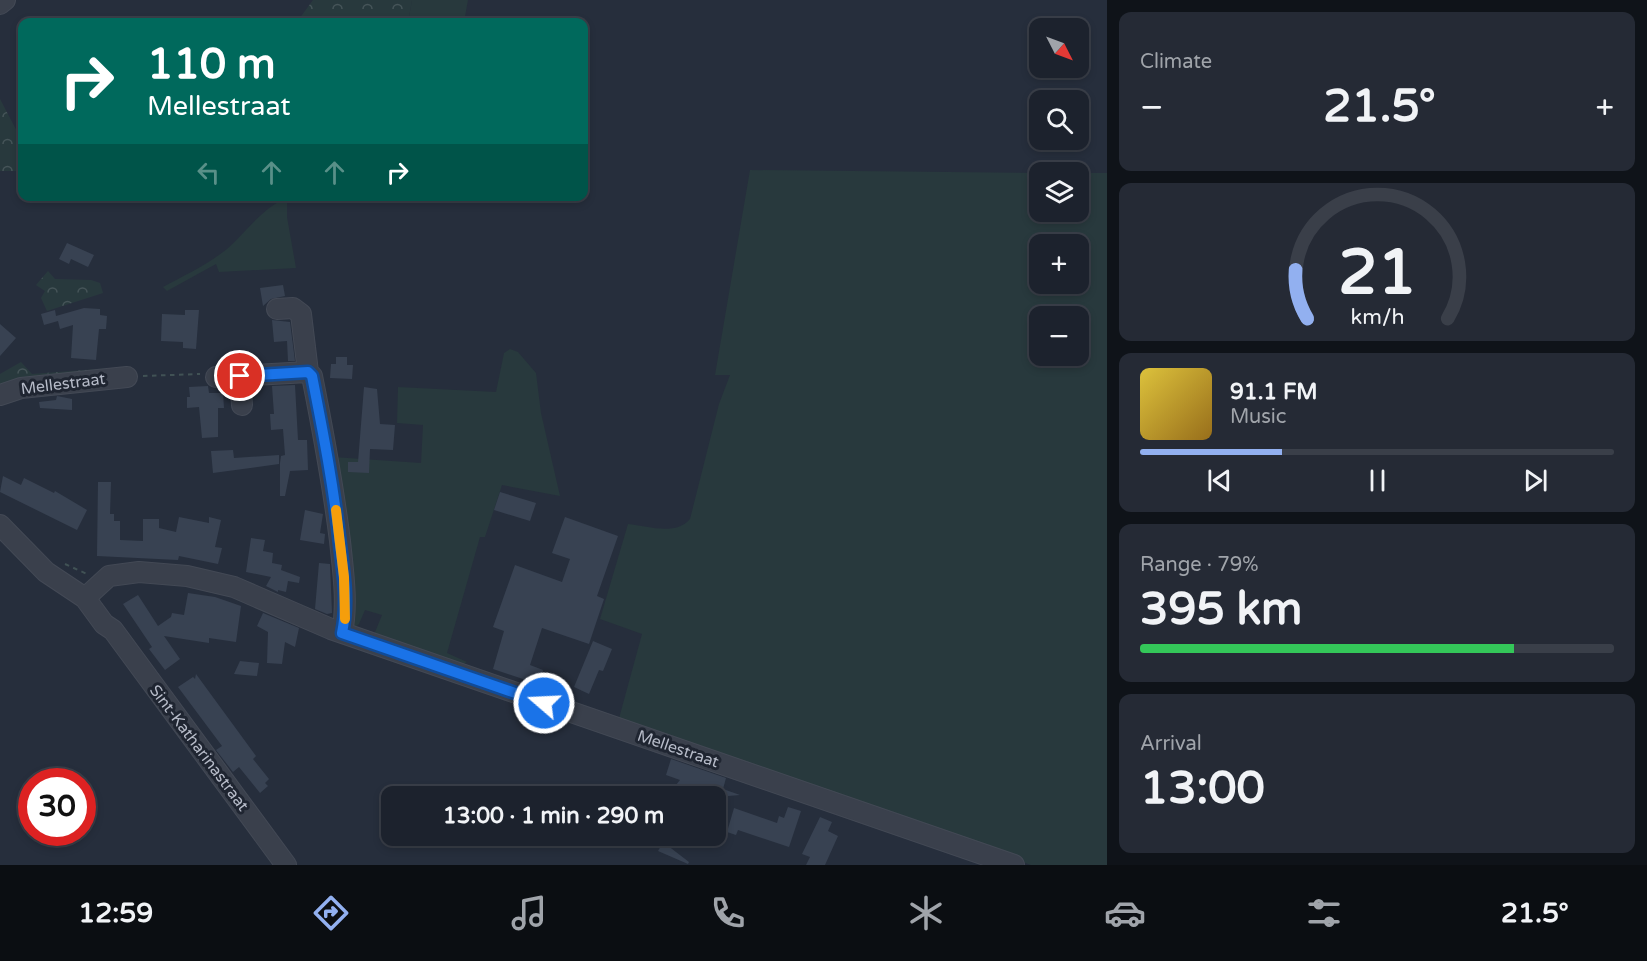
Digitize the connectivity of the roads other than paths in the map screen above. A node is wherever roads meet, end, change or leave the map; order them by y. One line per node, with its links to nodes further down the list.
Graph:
1 (5, 0): 2 (street)
2 (0, 4)
3 (277, 309): 4 (street)
4 (308, 372): 5 (street); 12 (street)
5 (240, 376): 7 (street); 9 (street)
6 (127, 377): 8 (street, Mellestraat)
7 (216, 377)
8 (0, 395)
9 (242, 405)
10 (0, 525): 11 (street)
11 (89, 587): 12 (street, Mellestraat); 13 (street, Sint-Katharinastraat)
12 (342, 633): 14 (street, Mellestraat)
13 (276, 860)
14 (1014, 865)

